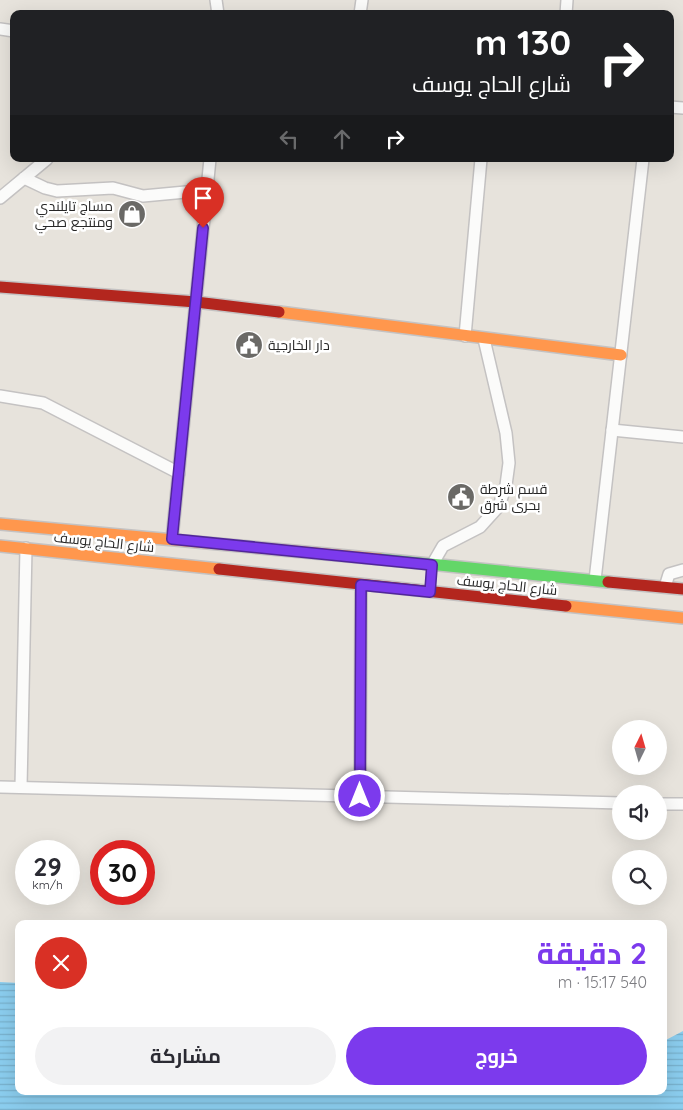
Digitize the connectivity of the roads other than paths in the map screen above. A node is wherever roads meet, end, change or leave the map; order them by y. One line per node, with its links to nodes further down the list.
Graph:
1 (43, 162): 5 (street)
2 (210, 162): 6 (street)
3 (481, 162): 10 (street)
4 (643, 162): 12 (street)
5 (24, 178): 6 (street); 7 (street)
6 (207, 190): 9 (street)
7 (0, 198)
8 (0, 287): 9 (main road)
9 (196, 302): 10 (main road); 16 (street)
10 (465, 336): 11 (main road)
11 (484, 339): 12 (main road); 22 (street)
12 (621, 355): 14 (street)
13 (0, 396): 16 (street)
14 (612, 430): 15 (street); 23 (street)
15 (683, 437)
16 (179, 473): 18 (street)
17 (0, 524): 18 (main road, شارع الحاج يوسف)
18 (172, 539): 22 (main road, شارع الحاج يوسف)
19 (0, 546): 20 (main road, شارع الحاج يوسف)
20 (26, 548): 24 (main road, شارع الحاج يوسف); 29 (street)
21 (683, 570): 25 (street)
22 (431, 578): 23 (main road, شارع الحاج يوسف); 24 (main road, شارع الحاج يوسف); 27 (main road, شارع الحاج يوسف)
23 (595, 580): 25 (main road, شارع الحاج يوسف)
24 (361, 585): 30 (street)
25 (665, 587): 26 (main road, شارع الحاج يوسف)
26 (683, 589)
27 (683, 618)
28 (0, 787): 29 (street)
29 (21, 787): 30 (street)
30 (360, 796): 31 (street)
31 (612, 803)
32 (667, 804): 33 (street)
33 (683, 804)

